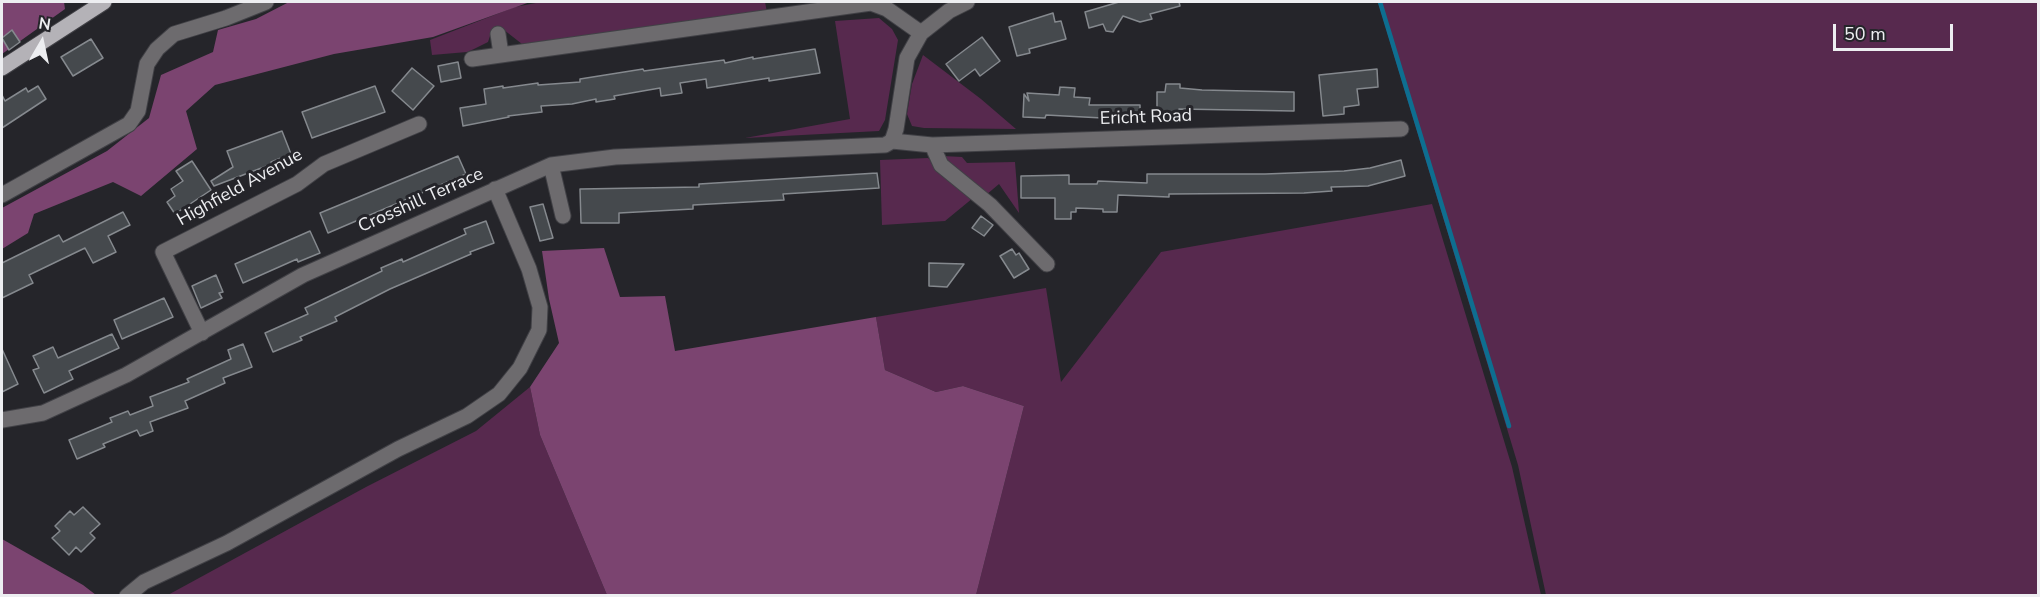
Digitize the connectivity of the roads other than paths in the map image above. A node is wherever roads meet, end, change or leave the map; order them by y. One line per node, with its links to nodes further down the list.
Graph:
1 (104, 2): 8 (main road)
2 (266, 2): 15 (street)
3 (967, 2): 4 (street)
4 (921, 33): 6 (street); 11 (street)
5 (498, 34): 6 (street)
6 (501, 54): 7 (street)
7 (472, 59)
8 (2, 69)
9 (419, 124): 18 (street, Highfield Avenue)
10 (1401, 129): 12 (street, Ericht Road)
11 (891, 141): 12 (street, Ericht Road); 13 (street, Crosshill Terrace)
12 (932, 145): 17 (street)
13 (551, 165): 14 (street, Crosshill Terrace); 16 (street)
14 (495, 189): 18 (street, Crosshill Terrace); 20 (street)
15 (2, 195)
16 (563, 216)
17 (1047, 264)
18 (202, 333): 19 (street, Crosshill Terrace)
19 (2, 420)
20 (127, 596)

